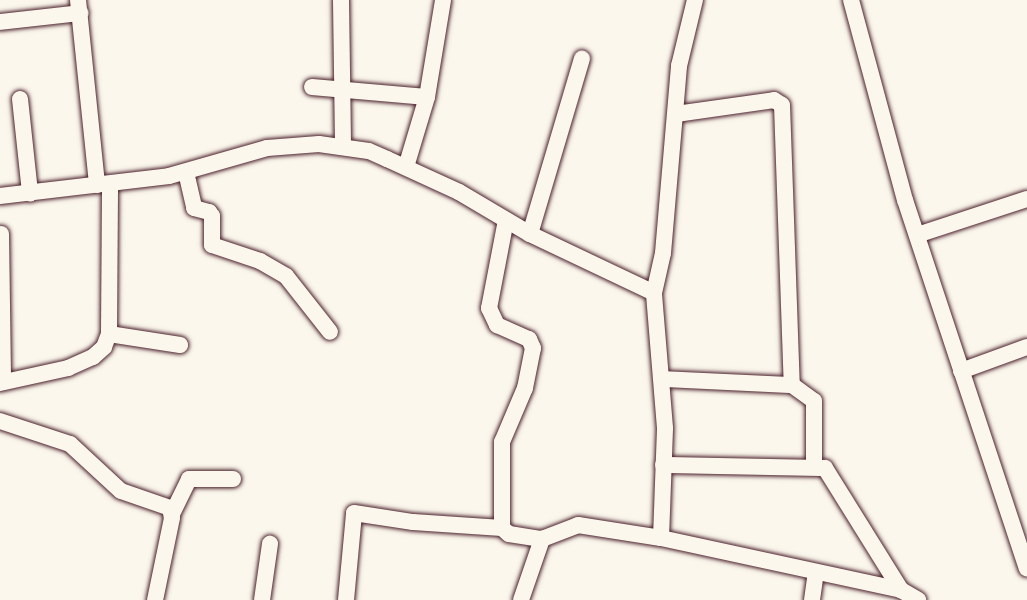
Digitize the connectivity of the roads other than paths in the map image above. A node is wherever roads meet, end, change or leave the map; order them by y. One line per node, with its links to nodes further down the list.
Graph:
1 (340, 0): 9 (street)
2 (442, 0): 10 (street)
3 (695, 0): 12 (street)
4 (851, 0): 23 (street)
5 (79, 7): 6 (street); 16 (street)
6 (0, 22)
7 (582, 58): 22 (street)
8 (312, 87): 9 (street)
9 (342, 89): 10 (street); 13 (street)
10 (427, 97): 14 (street)
11 (20, 99): 17 (street)
12 (676, 114): 24 (street); 32 (street)
13 (343, 147): 14 (street); 15 (street)
14 (406, 167): 20 (street)
15 (186, 172): 16 (street); 25 (street)
16 (104, 185): 17 (street); 26 (street)
17 (30, 193): 18 (street)
18 (0, 196)
19 (1027, 201): 23 (street)
20 (506, 220): 22 (street); 38 (street)
21 (1, 234): 31 (street)
22 (530, 234): 24 (street)
23 (917, 236): 29 (street)
24 (654, 293): 30 (street)
25 (330, 332)
26 (109, 333): 27 (street); 31 (street)
27 (180, 345)
28 (1027, 347): 29 (street)
29 (961, 371): 42 (street)
30 (663, 379): 32 (street); 34 (street)
31 (1, 383)
32 (792, 385): 35 (street)
33 (0, 422): 37 (street)
34 (663, 465): 35 (street); 40 (street)
35 (814, 467): 44 (street)
36 (233, 479): 37 (street)
37 (172, 514): 45 (street)
38 (502, 528): 39 (street); 47 (street)
39 (542, 538): 40 (street); 48 (street)
40 (662, 538): 43 (street)
41 (270, 544): 46 (street)
42 (1027, 568)
43 (816, 572): 44 (street); 49 (street)
44 (901, 590): 50 (street)
45 (155, 600)
46 (262, 600)
47 (346, 600)
48 (521, 600)
49 (812, 600)
50 (918, 600)

